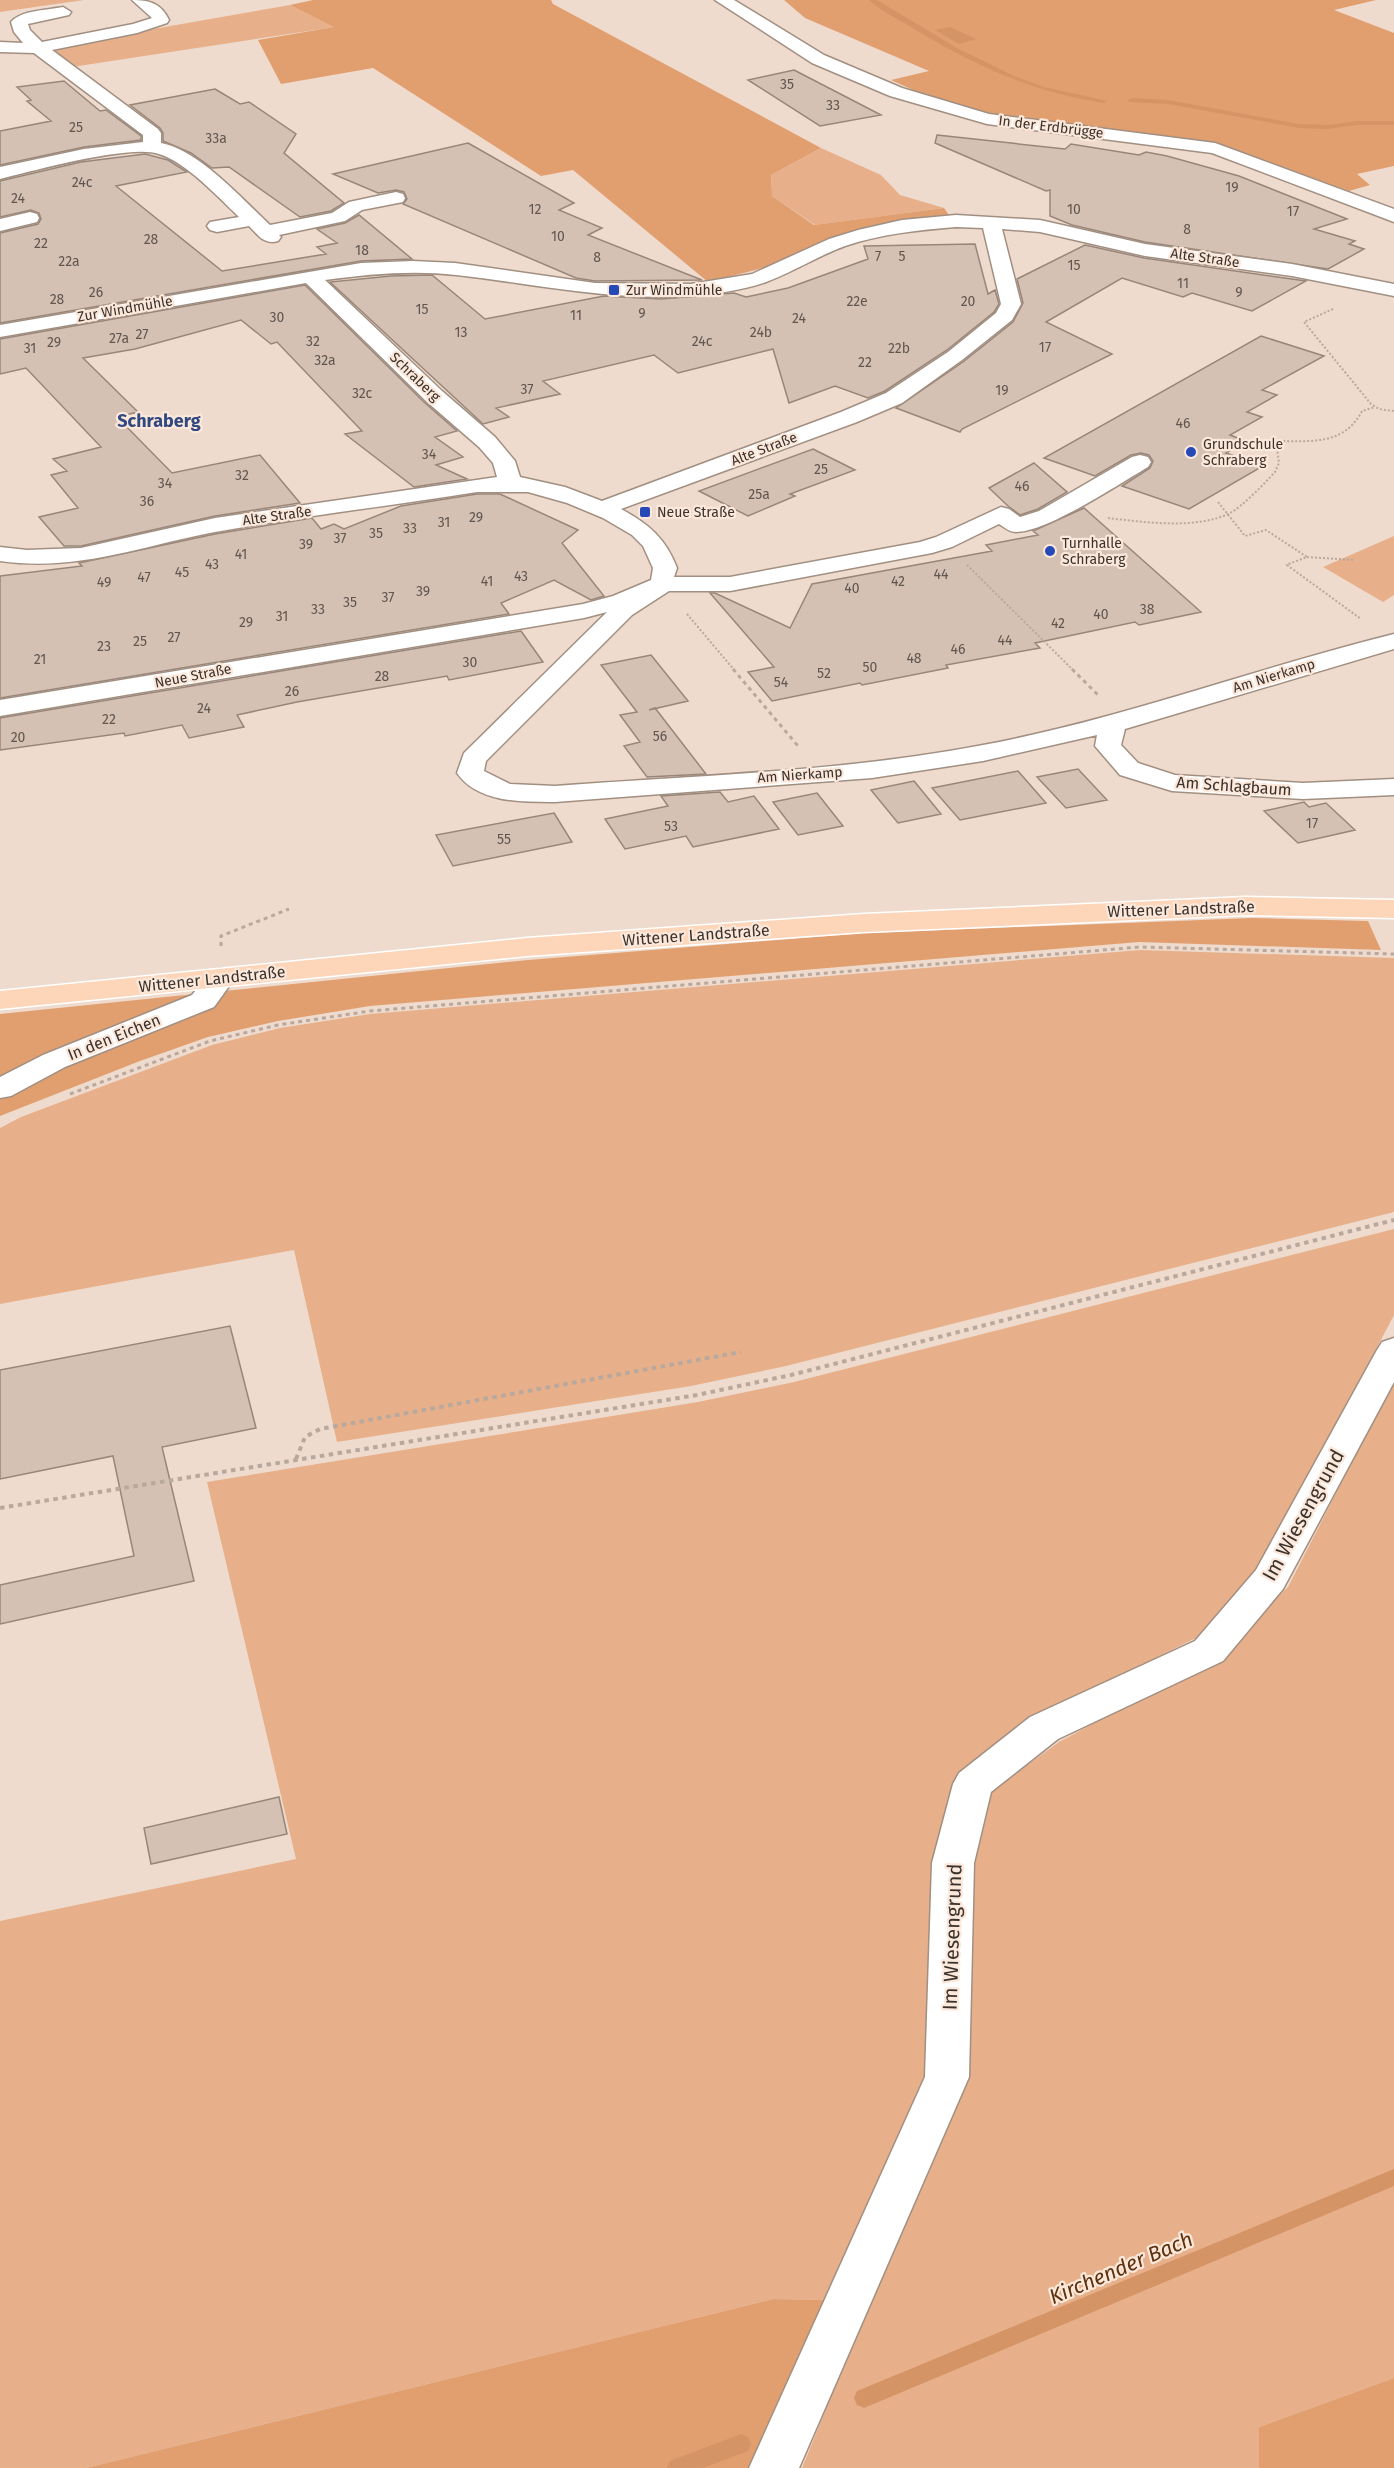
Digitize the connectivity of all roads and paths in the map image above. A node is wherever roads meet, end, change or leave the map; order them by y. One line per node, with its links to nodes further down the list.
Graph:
1 (140, 0): 5 (street)
2 (723, 0): 9 (street, In der Erdbrügge)
3 (63, 12): 5 (street)
4 (0, 47): 5 (street)
5 (38, 48): 6 (street)
6 (152, 147): 7 (street); 14 (street)
7 (0, 173)
8 (396, 198): 14 (street)
9 (1394, 216)
10 (30, 218): 12 (street)
11 (991, 222): 15 (street, Zur Windmühle); 16 (street, Alte Straße); 24 (street, Alte Straße)
12 (0, 225)
13 (217, 226): 14 (street)
14 (263, 229)
15 (310, 276): 18 (street, Zur Windmühle); 22 (street, Schraberg)
16 (1394, 290)
17 (1336, 307): 19 (path)
18 (0, 332)
19 (1375, 407): 20 (path); 26 (path)
20 (1394, 411)
21 (1140, 462): 25 (street, Neue Straße)
22 (510, 483): 24 (street, Alte Straße); 28 (street, Alte Straße)
23 (1218, 502): 26 (path)
24 (602, 509): 31 (street)
25 (1060, 509): 26 (path); 27 (street, Neue Straße)
26 (1228, 514): 29 (path)
27 (944, 542): 31 (street, Neue Straße); 34 (path)
28 (0, 554)
29 (1307, 557): 30 (path); 33 (path)
30 (1354, 560)
31 (664, 583): 35 (street, Neue Straße); 37 (street, Am Nierkamp)
32 (682, 608): 37 (path)
33 (1393, 641): 36 (street, Am Nierkamp)
34 (1094, 691)
35 (0, 708)
36 (1113, 724): 37 (street, Am Nierkamp); 38 (street, Am Schlagbaum)
37 (820, 774)
38 (1394, 787)
39 (289, 909): 42 (path)
40 (1394, 909): 42 (main road, Wittener Landstraße)
41 (1394, 954): 45 (path)
42 (220, 978): 43 (main road, Wittener Landstraße); 44 (street, In den Eichen)
43 (0, 1000)
44 (0, 1089)
45 (69, 1094)
46 (1394, 1220): 49 (path)
47 (1394, 1350): 51 (street, Im Wiesengrund)
48 (741, 1352): 49 (path)
49 (296, 1459): 50 (path)
50 (0, 1508)
51 (774, 2468)

